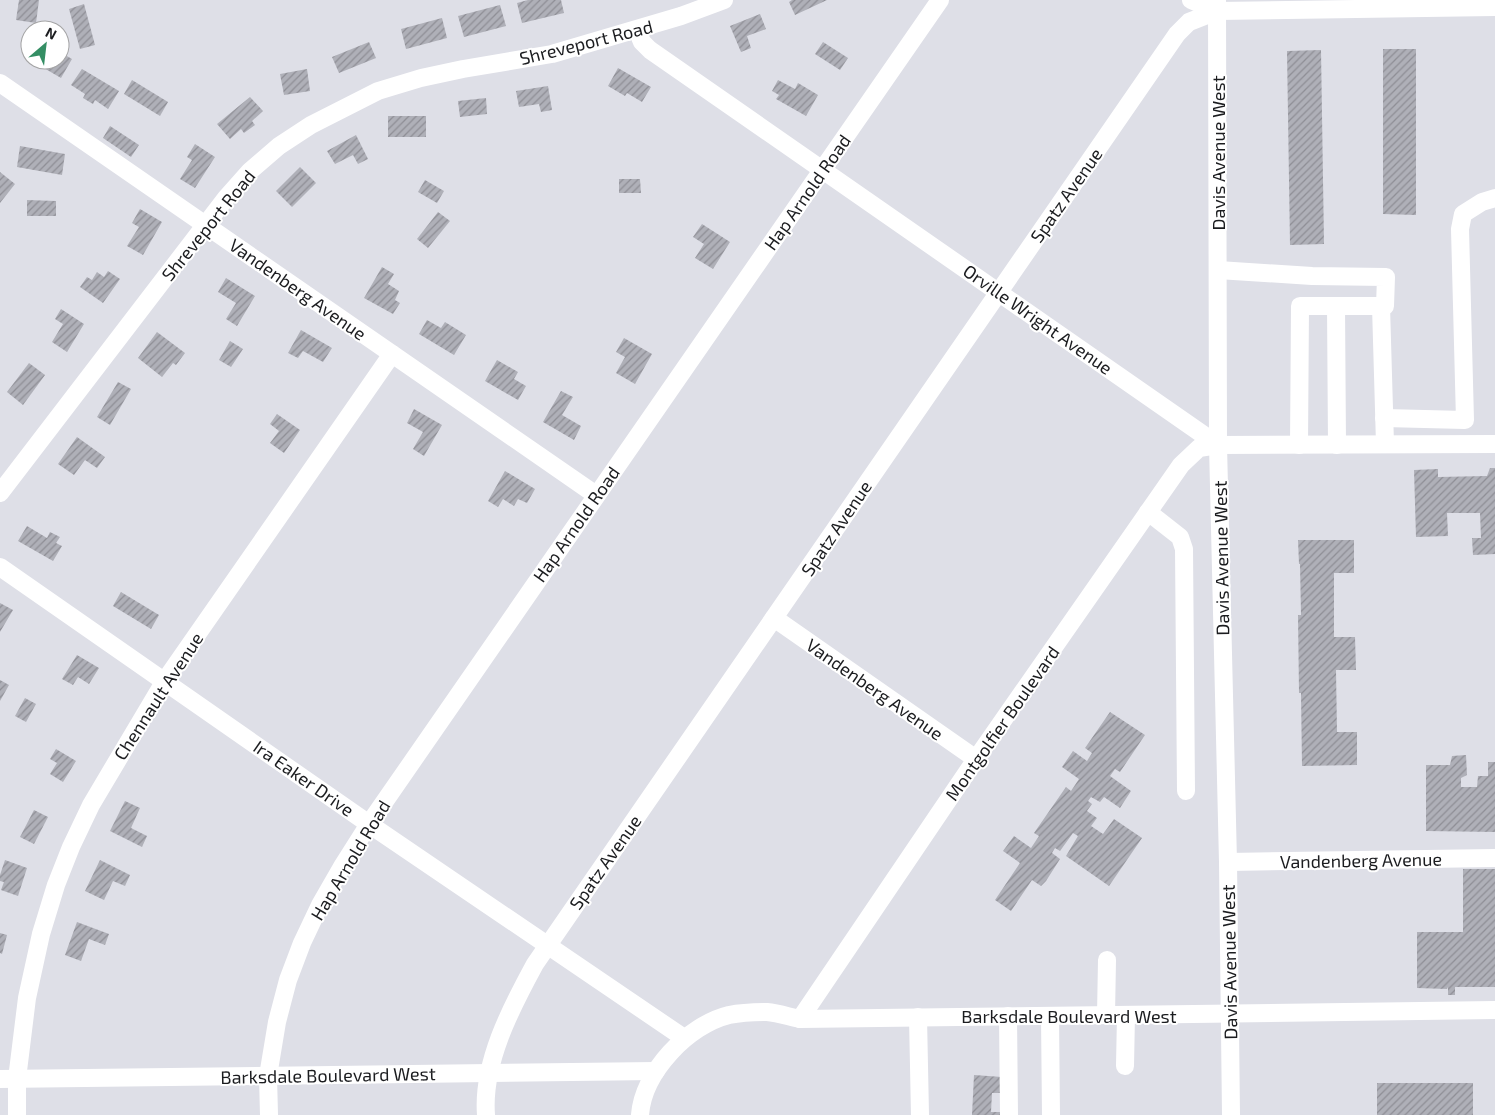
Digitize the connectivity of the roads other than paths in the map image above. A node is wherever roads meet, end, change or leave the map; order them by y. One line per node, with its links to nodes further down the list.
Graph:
1 (724, 0): 6 (street, Shreveport Road)
2 (940, 0): 8 (street, Hap Arnold Road)
3 (1190, 0): 4 (street)
4 (1217, 6): 5 (street); 11 (street, Davis Avenue West); 12 (street, Spatz Avenue)
5 (1495, 7)
6 (637, 30): 8 (street, Orville Wright Avenue); 10 (street, Shreveport Road)
7 (0, 83): 10 (street, Vandenberg Avenue)
8 (823, 169): 12 (street, Orville Wright Avenue); 23 (street, Hap Arnold Road)
9 (1495, 198): 16 (street)
10 (205, 225): 15 (street, Vandenberg Avenue); 22 (street, Shreveport Road)
11 (1218, 270): 14 (street); 20 (street, Davis Avenue West)
12 (998, 292): 20 (street, Orville Wright Avenue); 26 (street, Spatz Avenue)
13 (1336, 306): 14 (street); 17 (street); 21 (street)
14 (1381, 306): 16 (street)
15 (392, 354): 23 (street, Vandenberg Avenue); 27 (street, Chennault Avenue)
16 (1384, 418): 18 (street)
17 (1337, 444): 18 (street); 21 (street)
18 (1385, 444): 19 (street)
19 (1495, 444)
20 (1218, 445): 21 (street); 24 (street, Montgolfier Boulevard); 32 (street, Davis Avenue West)
21 (1299, 445)
22 (0, 493)
23 (596, 495): 30 (street, Hap Arnold Road)
24 (1148, 512): 28 (street, Montgolfier Boulevard); 29 (street)
25 (0, 567): 27 (street, Ira Eaker Drive)
26 (774, 618): 28 (street, Vandenberg Avenue); 33 (street, Spatz Avenue)
27 (164, 682): 30 (street, Ira Eaker Drive); 48 (street, Chennault Avenue)
28 (976, 760): 42 (street, Montgolfier Boulevard)
29 (1186, 791)
30 (369, 824): 33 (street, Ira Eaker Drive); 47 (street, Hap Arnold Road)
31 (1495, 858): 32 (street, Vandenberg Avenue)
32 (1228, 862): 36 (street, Davis Avenue West)
33 (548, 945): 43 (street, Ira Eaker Drive); 46 (street, Spatz Avenue)
34 (1107, 960): 37 (street)
35 (1495, 1010): 36 (street, Barksdale Boulevard West)
36 (1230, 1014): 38 (street, Barksdale Boulevard West); 56 (street, Davis Avenue West)
37 (1106, 1015): 38 (street, Barksdale Boulevard West); 40 (street, Barksdale Boulevard West)
38 (1126, 1015): 44 (street)
39 (1008, 1016): 40 (street, Barksdale Boulevard West); 41 (street, Barksdale Boulevard West); 54 (street)
40 (1050, 1016): 55 (street)
41 (918, 1017): 42 (street, Barksdale Boulevard West); 53 (street)
42 (800, 1019): 43 (street, Barksdale Boulevard West)
43 (684, 1038): 45 (street, Barksdale Boulevard West)
44 (1125, 1066)
45 (658, 1068): 46 (street, Barksdale Boulevard West); 52 (street)
46 (490, 1073): 47 (street, Barksdale Boulevard West); 51 (street, Spatz Avenue)
47 (268, 1076): 48 (street, Barksdale Boulevard West); 50 (street, Hap Arnold Road)
48 (9, 1079): 49 (street, Chennault Avenue)
49 (17, 1115)
50 (269, 1115)
51 (486, 1115)
52 (640, 1115)
53 (920, 1115)
54 (1009, 1115)
55 (1051, 1115)
56 (1231, 1115)

